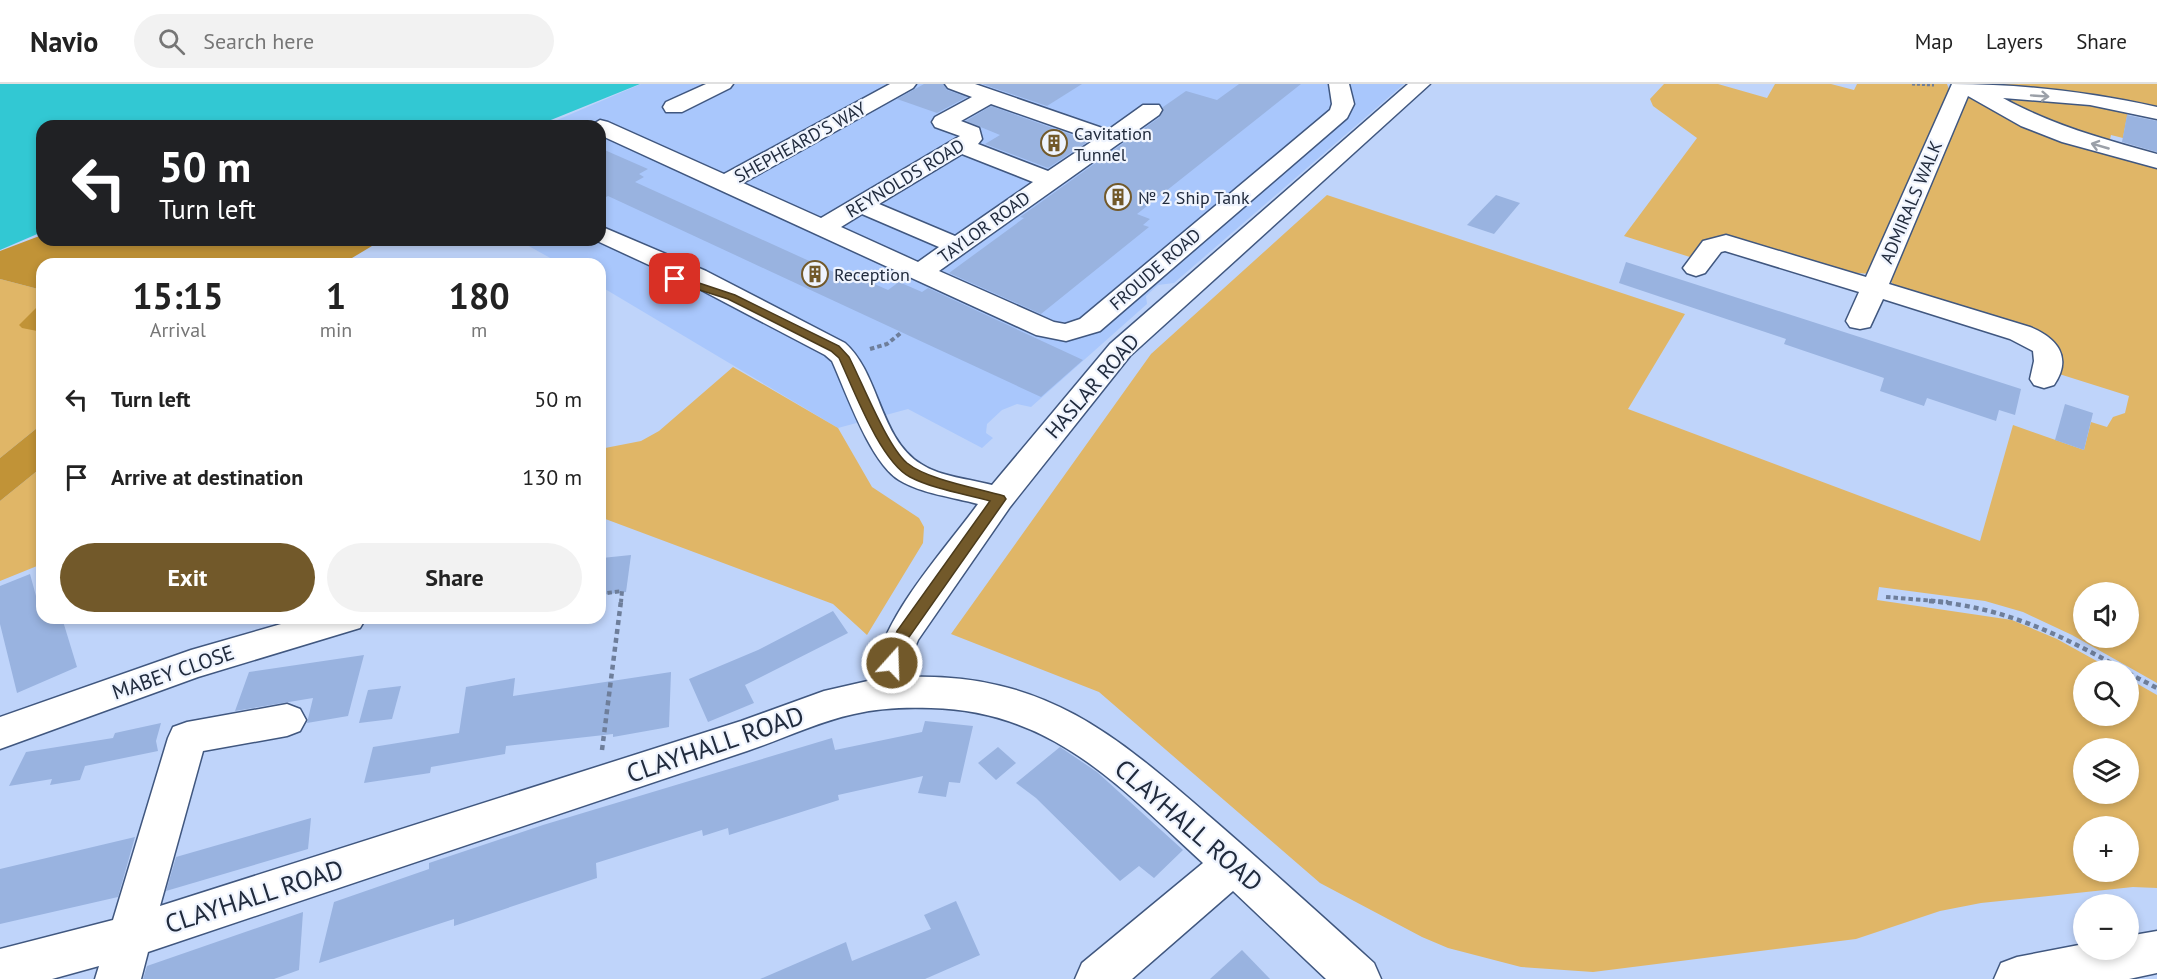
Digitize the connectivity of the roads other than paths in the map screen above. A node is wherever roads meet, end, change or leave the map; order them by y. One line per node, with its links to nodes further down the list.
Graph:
1 (723, 84): 8 (street)
2 (906, 84): 16 (street, SHEPHEARD'S WAY)
3 (955, 84): 7 (street)
4 (1339, 84): 22 (street, FROUDE ROAD)
5 (1420, 84): 26 (street, HASLAR ROAD)
6 (1962, 84): 10 (street, one-way to 10); 14 (street, one-way to 6); 23 (street, ADMIRALS WALK)
7 (988, 97): 12 (street); 13 (street, REYNOLDS ROAD)
8 (674, 107)
9 (1151, 110): 12 (street, TAYLOR ROAD)
10 (2157, 113)
11 (606, 130): 16 (street, FROUDE ROAD)
12 (1110, 138): 15 (street, TAYLOR ROAD)
13 (960, 145): 15 (street, TAYLOR ROAD); 17 (street, REYNOLDS ROAD)
14 (2157, 161)
15 (1048, 180): 20 (street, TAYLOR ROAD)
16 (725, 183): 18 (street, FROUDE ROAD)
17 (859, 204): 18 (street, REYNOLDS ROAD); 20 (street)
18 (823, 227): 22 (street, FROUDE ROAD)
19 (609, 237): 26 (street)
20 (958, 246): 22 (street, TAYLOR ROAD)
21 (1696, 268): 23 (street)
22 (919, 273)
23 (1874, 288): 24 (street, ADMIRALS WALK); 25 (street)
24 (1860, 321)
25 (2044, 380)
26 (999, 499): 28 (street, HASLAR ROAD)
27 (294, 625): 30 (street, MABEY CLOSE)
28 (888, 694): 31 (street, CLAYHALL ROAD); 32 (street, CLAYHALL ROAD)
29 (287, 720): 32 (street)
30 (0, 733)
31 (1235, 863): 36 (street); 37 (street, CLAYHALL ROAD)
32 (130, 937): 34 (street, CLAYHALL ROAD); 35 (street)
33 (2157, 952): 38 (street)
34 (0, 971)
35 (118, 979)
36 (1098, 979)
37 (1358, 979)
38 (2017, 979)

